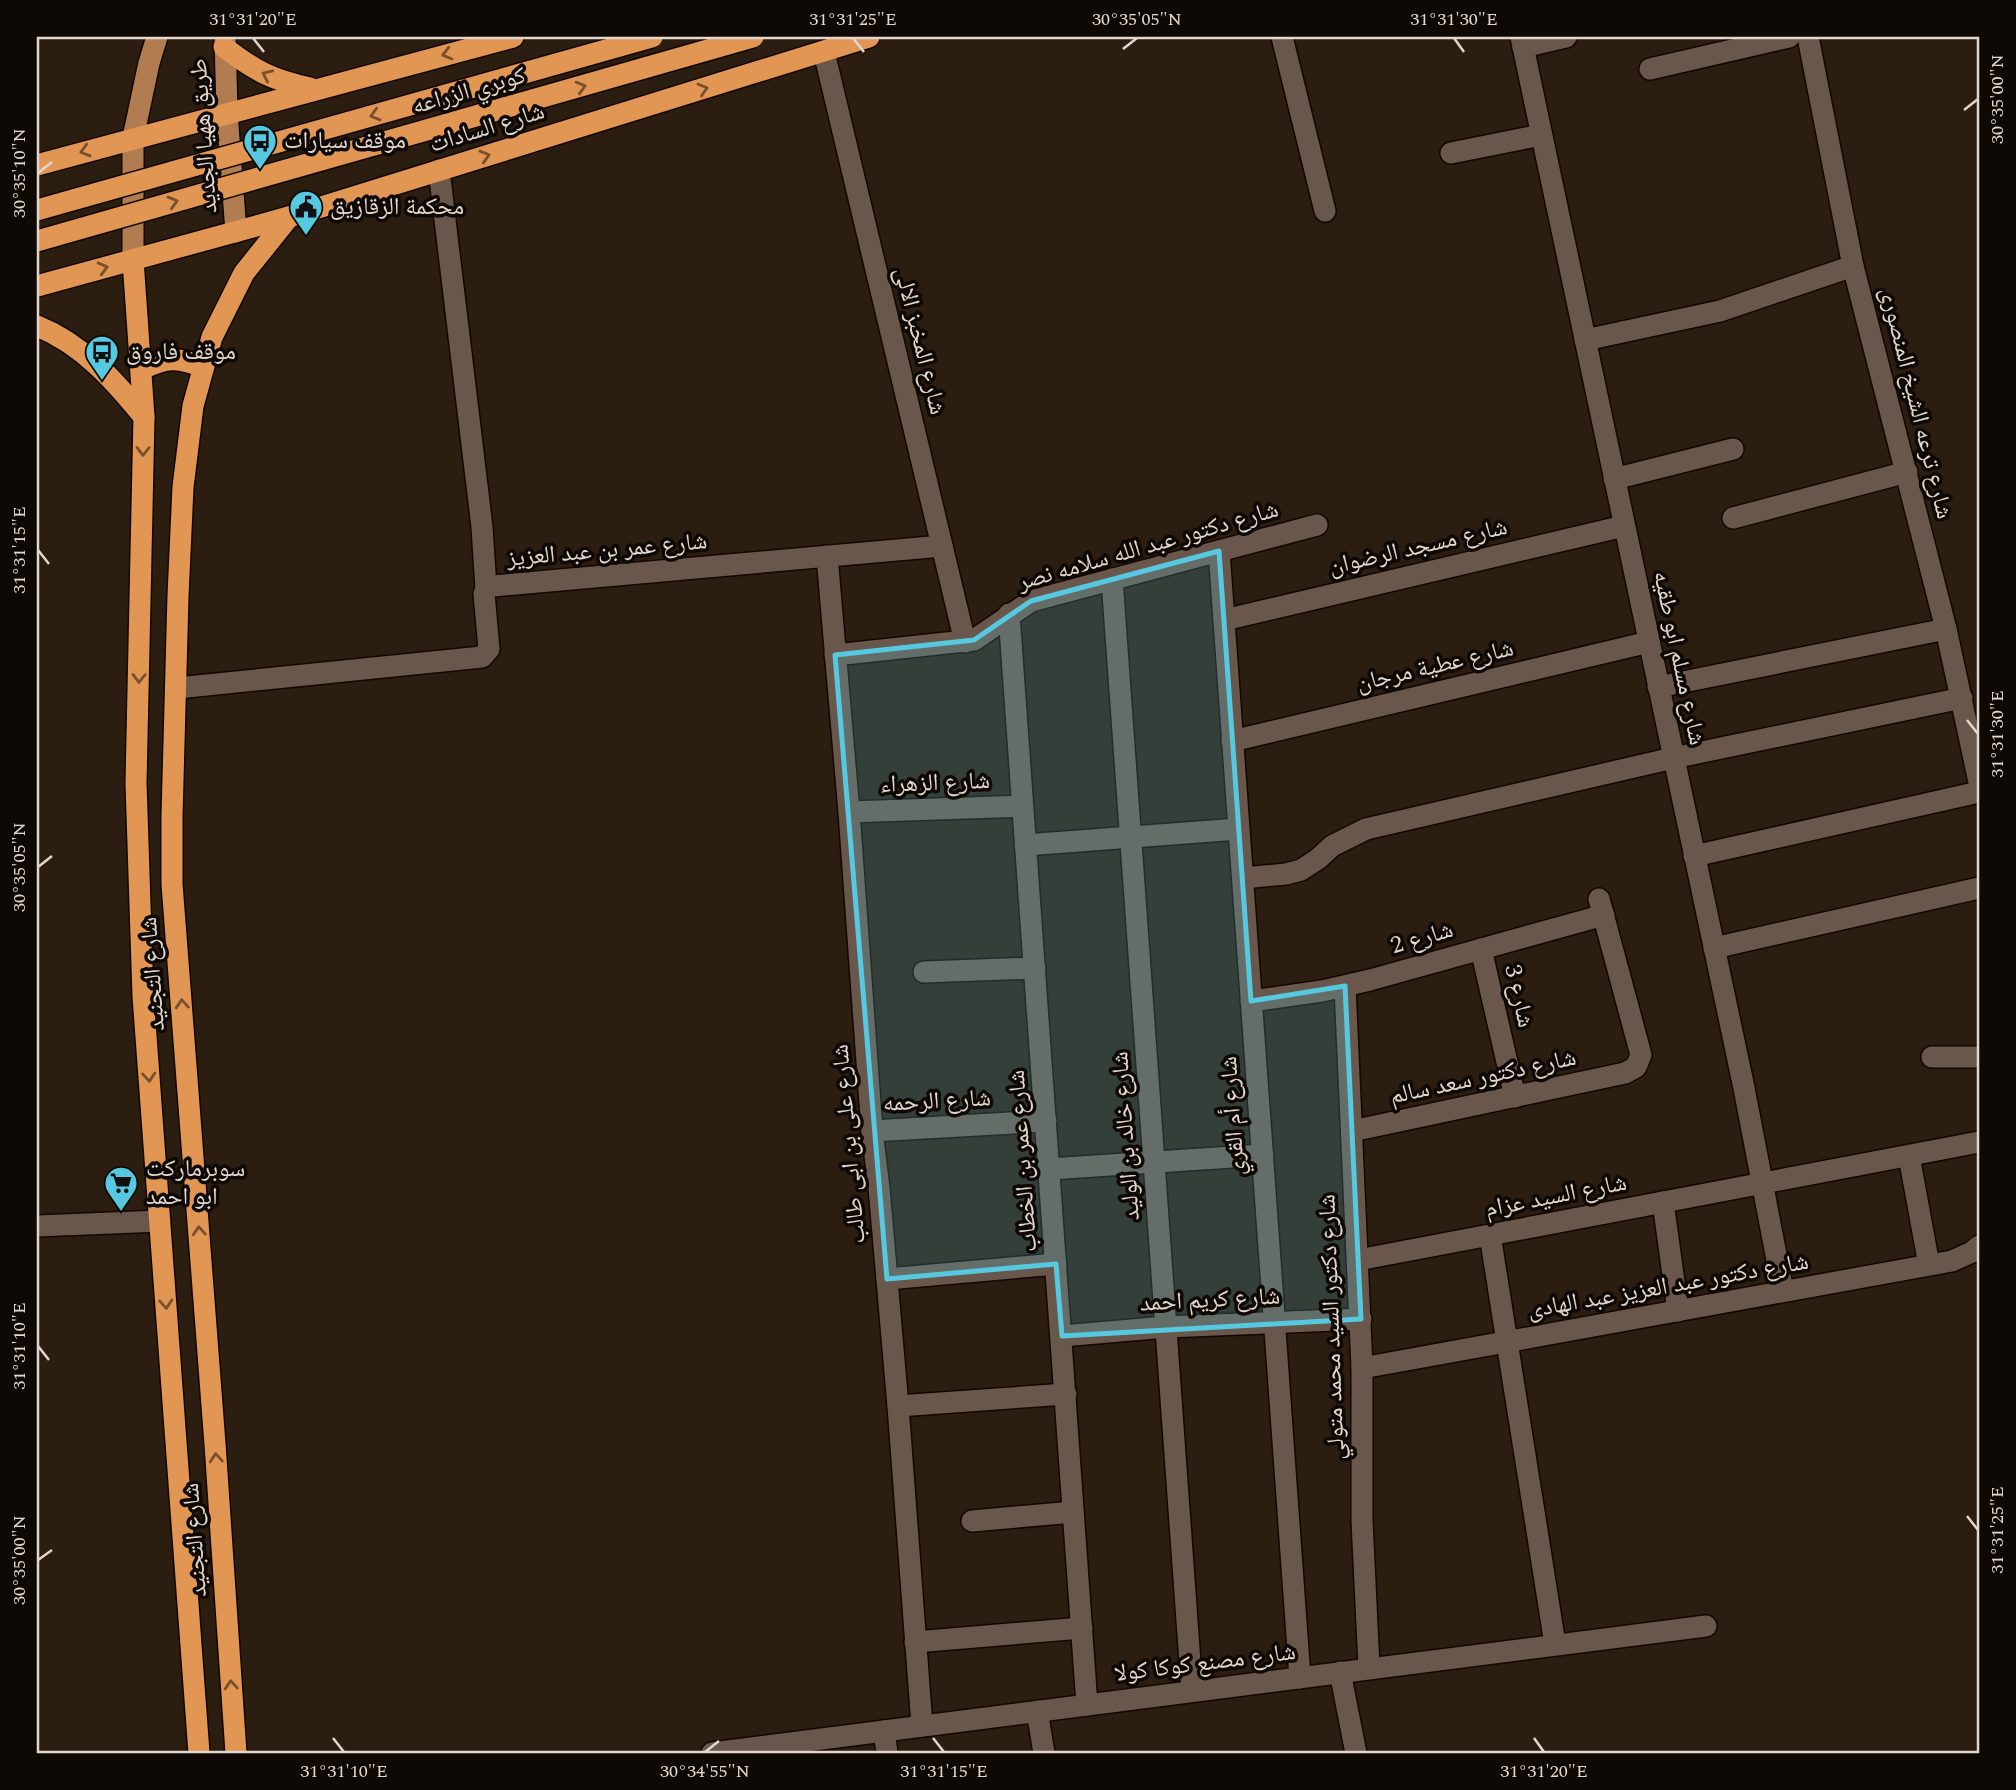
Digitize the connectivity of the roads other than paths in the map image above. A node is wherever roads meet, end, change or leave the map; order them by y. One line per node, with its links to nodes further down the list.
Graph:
1 (157, 37): 17 (main road, طريق ههيا الجديد)
2 (513, 37): 14 (highway, one-way to 14)
3 (652, 37): 21 (highway, كوبري الزراعه, one-way to 21, bridge)
4 (753, 37): 25 (highway, كوبري الزراعه, one-way to 4, bridge)
5 (869, 37): 12 (highway, شارع السادات)
6 (1282, 37): 22 (street)
7 (1566, 37): 11 (street)
8 (1789, 37): 13 (street)
9 (1808, 37): 27 (street, شارع ترعه الشيخ المنصورى)
10 (225, 42): 14 (highway, one-way to 10); 15 (main road, طريق ههيا الجديد)
11 (1522, 42): 16 (street, شارع مسلم ابو طقيه)
12 (824, 52): 20 (highway, شارع السادات, one-way to 12); 40 (street, شارع المخبز الالى)
13 (1650, 69)
14 (316, 90): 15 (highway)
15 (227, 113): 17 (highway); 24 (main road, طريق ههيا الجديد)
16 (1541, 135): 18 (street); 30 (street, شارع مسلم ابو طقيه)
17 (132, 138): 19 (highway, one-way to 19); 26 (main road, طريق ههيا الجديد)
18 (1451, 153)
19 (37, 165)
20 (439, 170): 23 (highway, شارع السادات); 44 (street)
21 (37, 210)
22 (1325, 211)
23 (289, 217): 24 (highway, شارع السادات); 31 (highway, شارع التجنيد)
24 (236, 232): 26 (highway, شارع السادات)
25 (37, 241)
26 (133, 260): 28 (highway, شارع السادات, one-way to 26); 32 (highway, شارع التجنيد)
27 (1853, 267): 30 (street); 35 (street, شارع ترعه الشيخ المنصورى)
28 (37, 286)
29 (37, 326): 33 (highway)
30 (1585, 340): 36 (street, شارع مسلم ابو طقيه)
31 (203, 367): 32 (highway); 52 (highway, شارع التجنيد)
32 (142, 369): 33 (highway, شارع التجنيد)
33 (144, 417): 85 (highway, شارع التجنيد, one-way to 85)
34 (1733, 449): 36 (street)
35 (1907, 472): 37 (street); 47 (street, شارع ترعه الشيخ المنصورى)
36 (1614, 479): 39 (street, شارع مسلم ابو طقيه)
37 (1733, 517)
38 (1317, 525): 41 (street, شارع دكتور عبد الله سلامه نصر)
39 (1624, 526): 46 (street, شارع مسجد الرضوان); 49 (street, شارع مسلم ابو طقيه)
40 (943, 546): 42 (street, شارع عمر بن عبد العزيز); 48 (street, شارع المخبز الالى)
41 (1219, 551): 43 (street, شارع دكتور عبد الله سلامه نصر); 46 (street, شارع أم القري)
42 (827, 556): 44 (street, شارع عمر بن عبد العزيز); 50 (street, شارع على بن ابى طالب)
43 (1112, 579): 45 (street, شارع دكتور عبد الله سلامه نصر); 61 (street, شارع خالد بن الوليد)
44 (486, 589): 52 (street, شارع عمر بن عبد العزيز)
45 (1009, 614): 48 (street, شارع دكتور عبد الله سلامه نصر); 58 (street, شارع عمر بن الخطاب)
46 (1224, 620): 54 (street, شارع أم القري)
47 (1946, 629): 51 (street); 53 (street, شارع ترعه الشيخ المنصورى)
48 (965, 642): 50 (street, شارع دكتور عبد الله سلامه نصر)
49 (1649, 642): 51 (street, شارع مسلم ابو طقيه); 54 (street, شارع عطية مرجان)
50 (835, 655): 59 (street, شارع على بن ابى طالب)
51 (1658, 687): 55 (street, شارع مسلم ابو طقيه)
52 (177, 688): 84 (highway, شارع التجنيد, one-way to 52)
53 (1962, 698): 55 (street); 56 (street, شارع ترعه الشيخ المنصورى)
54 (1233, 741): 60 (street, شارع أم القري)
55 (1673, 758): 63 (street, شارع مسلم ابو طقيه); 64 (street)
56 (1979, 782)
57 (1979, 792): 63 (street)
58 (1022, 806): 59 (street, شارع الزهراء); 62 (street, شارع عمر بن الخطاب)
59 (849, 812): 77 (street, شارع على بن ابى طالب)
60 (1239, 829): 61 (street); 64 (street, شارع أم القري)
61 (1131, 837): 62 (street); 82 (street, شارع خالد بن الوليد)
62 (1025, 845): 68 (street, شارع عمر بن الخطاب)
63 (1695, 856): 66 (street, شارع مسلم ابو طقيه)
64 (1242, 878): 71 (street, شارع أم القري)
65 (1979, 888): 66 (street)
66 (1714, 948): 86 (street, شارع مسلم ابو طقيه)
67 (1481, 949): 70 (street, شارع 2); 74 (street, شارع 2); 75 (street, شارع 3)
68 (1035, 968): 69 (street); 76 (street, شارع عمر بن الخطاب)
69 (924, 972)
70 (1345, 986): 71 (street, شارع 2); 78 (street, شارع دكتور السيد محمد متولي)
71 (1251, 1001): 80 (street, شارع أم القري)
72 (1932, 1057): 73 (street)
73 (1979, 1057)
74 (1625, 1073): 75 (street, شارع دكتور سعد سالم)
75 (1515, 1097): 78 (street, شارع دكتور سعد سالم)
76 (1046, 1121): 77 (street, شارع الرحمه); 83 (street, شارع عمر بن الخطاب)
77 (872, 1131): 95 (street, شارع على بن ابى طالب)
78 (1352, 1131): 92 (street, شارع دكتور السيد محمد متولي)
79 (1979, 1142): 81 (street, شارع السيد عزام)
80 (1263, 1155): 82 (street); 99 (street, شارع أم القري)
81 (1909, 1156): 86 (street, شارع السيد عزام); 94 (street)
82 (1154, 1162): 83 (street); 100 (street, شارع خالد بن الوليد)
83 (1049, 1169): 93 (street, شارع عمر بن الخطاب)
84 (194, 1170): 85 (highway); 122 (highway, شارع التجنيد, one-way to 84)
85 (156, 1174): 88 (highway, شارع التجنيد)
86 (1763, 1183): 87 (street, شارع السيد عزام); 96 (street, شارع مسلم ابو طقيه)
87 (1663, 1202): 90 (street, شارع السيد عزام); 97 (street)
88 (160, 1221): 89 (street); 121 (highway, شارع التجنيد, one-way to 121)
89 (37, 1226)
90 (1490, 1235): 92 (street, شارع السيد عزام); 102 (street)
91 (1979, 1246): 94 (street, شارع دكتور عبد العزيز عبد الهادى)
92 (1358, 1260): 98 (street, شارع دكتور السيد محمد متولي)
93 (1056, 1264): 95 (street); 101 (street, شارع عمر بن الخطاب)
94 (1929, 1265): 96 (street, شارع دكتور عبد العزيز عبد الهادى)
95 (887, 1279): 105 (street, شارع على بن ابى طالب)
96 (1783, 1292): 97 (street, شارع دكتور عبد العزيز عبد الهادى)
97 (1678, 1311): 102 (street, شارع دكتور عبد العزيز عبد الهادى)
98 (1361, 1319): 99 (street, شارع كريم احمد); 103 (street, شارع دكتور السيد محمد متولي)
99 (1274, 1322): 100 (street, شارع كريم احمد); 114 (street, شارع أم القري)
100 (1166, 1327): 101 (street, شارع كريم احمد); 115 (street, شارع خالد بن الوليد)
101 (1062, 1336): 104 (street, شارع عمر بن الخطاب)
102 (1507, 1341): 103 (street, شارع دكتور عبد العزيز عبد الهادى); 111 (street)
103 (1363, 1368): 112 (street, شارع دكتور السيد محمد متولي)
104 (1066, 1394): 105 (street); 106 (street, شارع عمر بن الخطاب)
105 (898, 1406): 110 (street, شارع على بن ابى طالب)
106 (1073, 1512): 107 (street); 109 (street, شارع عمر بن الخطاب)
107 (972, 1521)
108 (1706, 1626): 111 (street, شارع مصنع كوكا كولا)
109 (1082, 1628): 110 (street); 116 (street, شارع عمر بن الخطاب)
110 (915, 1642): 118 (street, شارع على بن ابى طالب)
111 (1555, 1644): 112 (street, شارع مصنع كوكا كولا)
112 (1369, 1667): 113 (street, شارع مصنع كوكا كولا)
113 (1340, 1672): 114 (street, شارع مصنع كوكا كولا); 126 (street)
114 (1300, 1678): 115 (street, شارع مصنع كوكا كولا)
115 (1192, 1690): 116 (street, شارع مصنع كوكا كولا)
116 (1087, 1705): 117 (street, شارع مصنع كوكا كولا)
117 (1037, 1711): 118 (street, شارع مصنع كوكا كولا); 125 (street)
118 (922, 1726): 119 (street, شارع مصنع كوكا كولا)
119 (884, 1731): 120 (street, شارع مصنع كوكا كولا); 124 (street)
120 (736, 1752): 123 (street, شارع مصنع كوكا كولا)
121 (199, 1753)
122 (236, 1753)
123 (712, 1753)
124 (887, 1753)
125 (1044, 1753)
126 (1356, 1753)

